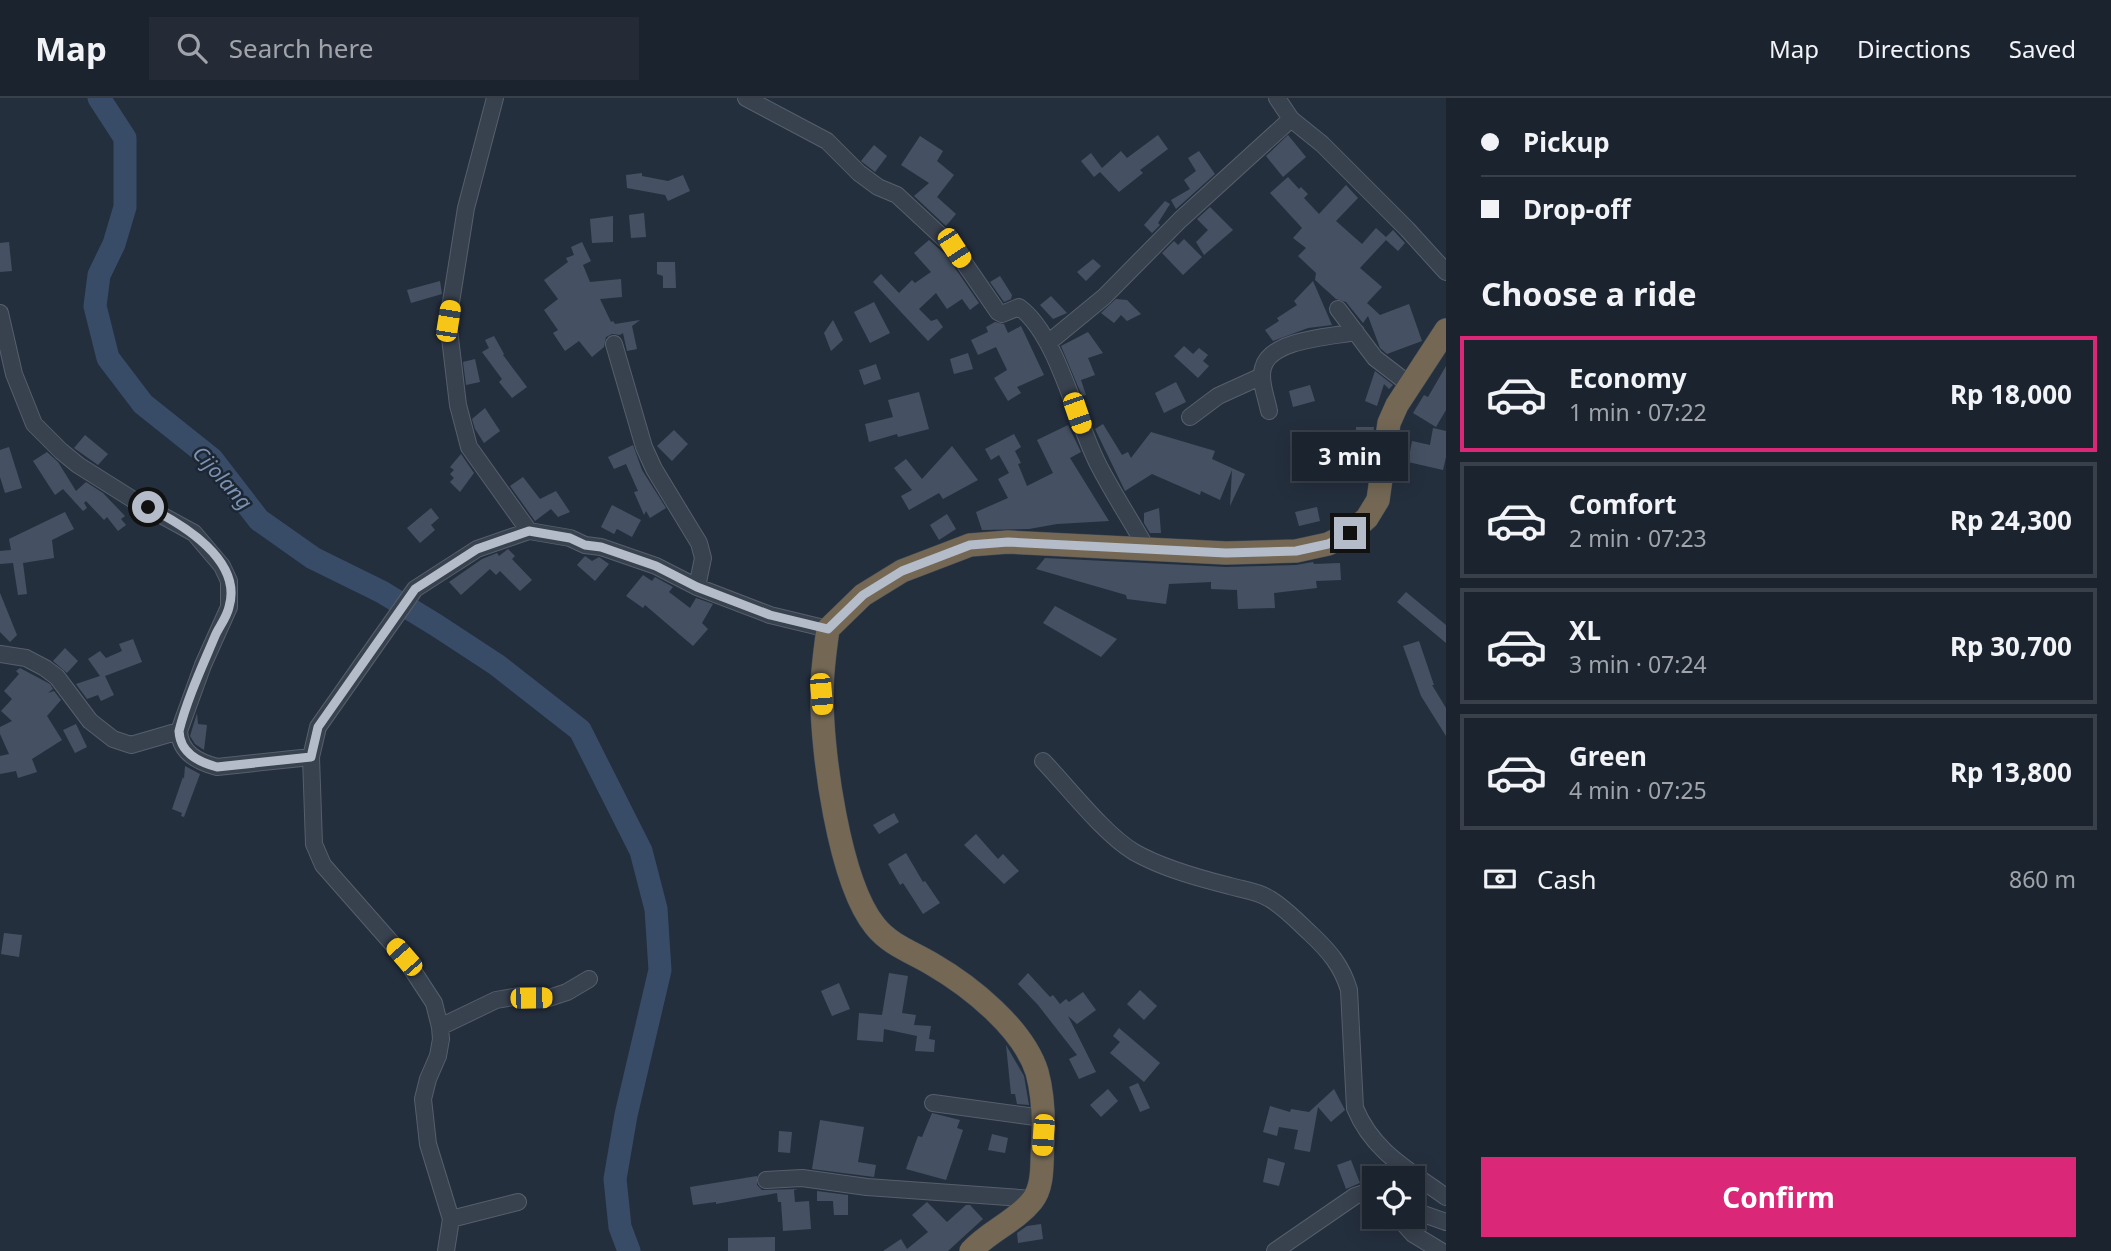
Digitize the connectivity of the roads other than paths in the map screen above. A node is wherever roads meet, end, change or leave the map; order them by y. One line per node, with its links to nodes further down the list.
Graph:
1 (495, 98): 16 (street)
2 (746, 98): 10 (street)
3 (1281, 100): 4 (street)
4 (1291, 119): 5 (street); 10 (street)
5 (1446, 272)
6 (1338, 309): 9 (street)
7 (0, 313): 21 (street)
8 (1446, 330): 13 (highway)
9 (1356, 332): 12 (street); 13 (street)
10 (1048, 343): 17 (street)
11 (614, 344): 18 (street)
12 (1262, 376): 14 (street); 15 (street)
13 (1410, 385): 17 (highway)
14 (1269, 411)
15 (1190, 416)
16 (529, 531): 18 (street); 22 (street)
17 (1148, 551): 19 (highway)
18 (697, 587): 19 (street)
19 (828, 629): 27 (highway)
20 (0, 654): 21 (street)
21 (179, 731): 22 (street)
22 (311, 757): 25 (street)
23 (1043, 761): 30 (street)
24 (589, 979): 25 (street)
25 (440, 1027): 34 (street)
26 (933, 1103): 27 (street)
27 (1044, 1118): 31 (highway)
28 (766, 1180): 31 (street)
29 (1362, 1194): 39 (street)
30 (1446, 1196)
31 (1033, 1200): 38 (highway)
32 (518, 1202): 34 (street)
33 (1425, 1215): 35 (street)
34 (451, 1219): 37 (street)
35 (1446, 1222)
36 (1409, 1229): 40 (street)
37 (446, 1251)
38 (971, 1251)
39 (1275, 1251)
40 (1441, 1251)

